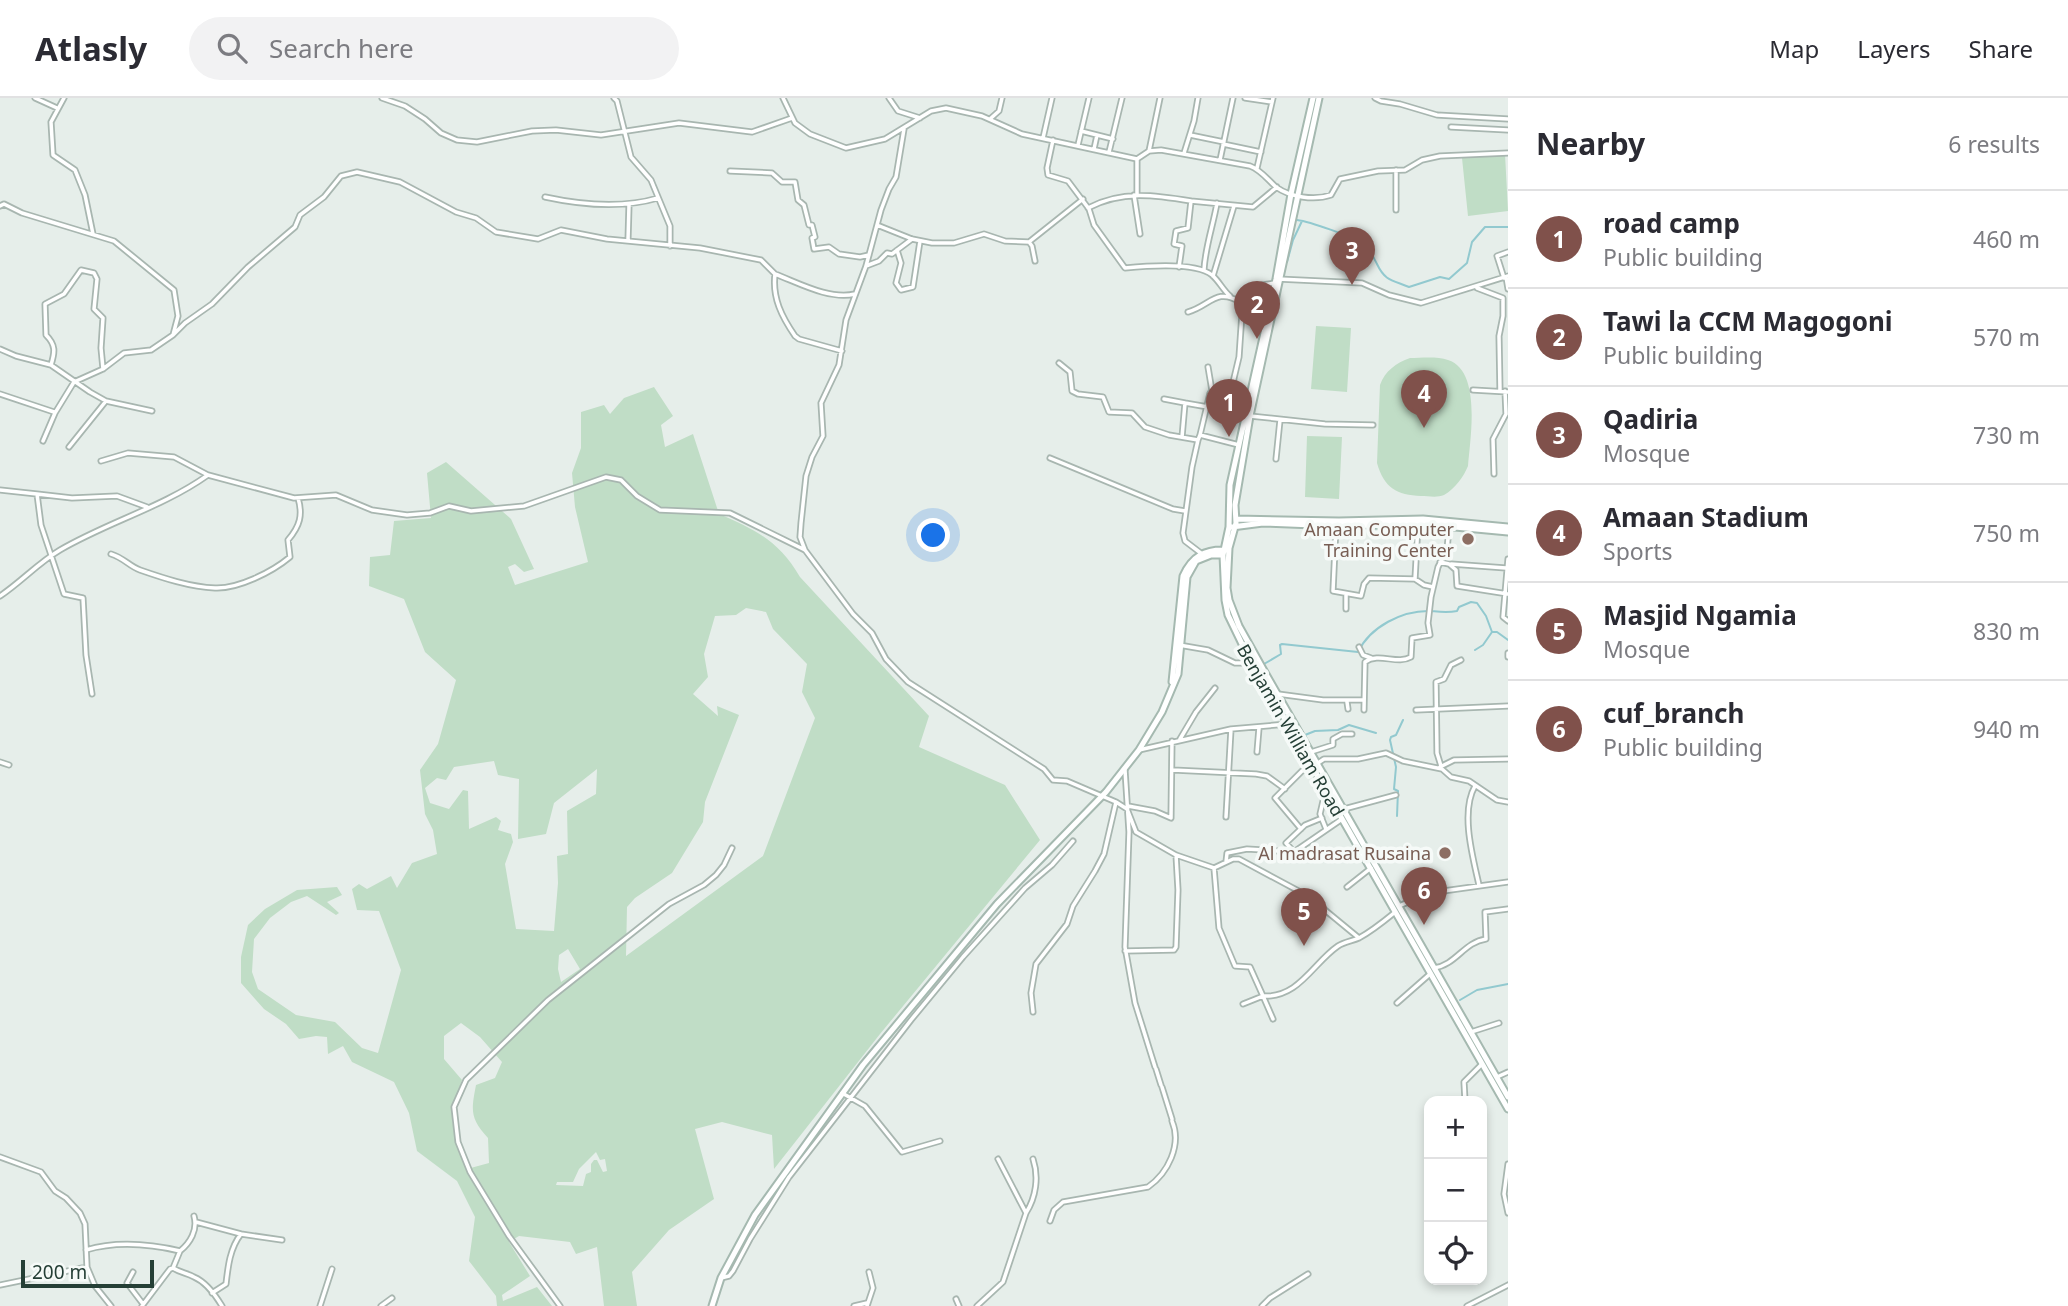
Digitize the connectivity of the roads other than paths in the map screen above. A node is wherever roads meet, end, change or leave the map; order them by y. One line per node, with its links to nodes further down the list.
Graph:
1 (35, 98): 19 (street)
2 (64, 98): 19 (street)
3 (382, 98): 28 (street)
4 (614, 98): 28 (street)
5 (783, 98): 20 (street)
6 (889, 98): 21 (street)
7 (1002, 98): 22 (street)
8 (1052, 98): 31 (street)
9 (1089, 98): 27 (street)
10 (1122, 98): 32 (street)
11 (1160, 98): 37 (street)
12 (1198, 98): 30 (street)
13 (1233, 98): 34 (street)
14 (1245, 98): 18 (street)
15 (1313, 98): 49 (main road)
16 (1319, 98): 49 (main road)
17 (1375, 98): 23 (street)
18 (1273, 100): 39 (street)
19 (57, 108): 61 (street)
20 (792, 118): 25 (street); 28 (street)
21 (920, 118): 22 (street); 25 (street)
22 (990, 119): 31 (street)
23 (1508, 119)
24 (1451, 127): 26 (street)
25 (904, 129): 60 (street)
26 (1508, 130)
27 (1081, 131): 29 (street); 35 (street)
28 (624, 132): 51 (street)
29 (1097, 135): 32 (street); 36 (street)
30 (1190, 135): 34 (street); 40 (street)
31 (1043, 138): 33 (street)
32 (1113, 139): 38 (street)
33 (1053, 140): 35 (street); 52 (street)
34 (1224, 143): 39 (street); 43 (street)
35 (1078, 145): 36 (street)
36 (1094, 149): 38 (street)
37 (1149, 151): 40 (street); 42 (street)
38 (1109, 152): 42 (street)
39 (1261, 152): 44 (street)
40 (1184, 153): 43 (street)
41 (1508, 153): 45 (street)
42 (1137, 159): 48 (street)
43 (1220, 160): 44 (street)
44 (1257, 168): 47 (street)
45 (1396, 170): 49 (street); 59 (street)
46 (730, 171): 70 (street)
47 (1277, 187): 49 (street); 57 (street)
48 (1135, 195): 53 (street); 58 (street); 62 (street)
49 (1294, 195): 78 (main road)
50 (545, 197): 55 (street)
51 (657, 198): 55 (street); 67 (street)
52 (1083, 199): 58 (street); 66 (street)
53 (1191, 201): 54 (street); 73 (street)
54 (1217, 204): 57 (street); 74 (street)
55 (629, 205): 64 (street)
56 (0, 206): 61 (street)
57 (1234, 206): 76 (street)
58 (1088, 208): 73 (street)
59 (1396, 210)
60 (877, 225): 63 (street); 70 (street)
61 (93, 234): 87 (street)
62 (1140, 234)
63 (912, 239): 65 (street); 68 (street)
64 (628, 240): 67 (street); 87 (street)
65 (920, 241): 66 (street); 68 (street)
66 (1029, 242): 71 (street)
67 (670, 246): 75 (street)
68 (897, 250): 72 (street)
69 (1508, 252): 77 (street)
70 (869, 255): 72 (street)
71 (1035, 261)
72 (866, 266): 81 (street)
73 (1179, 268): 74 (street)
74 (1204, 270): 76 (street)
75 (775, 274): 81 (street); 89 (street)
76 (1213, 276): 83 (street)
77 (1506, 277): 79 (street); 80 (street)
78 (1277, 280): 79 (street); 85 (street); 102 (main road); 107 (main road)
79 (1475, 287): 84 (street)
80 (1508, 289)
81 (855, 294): 89 (street)
82 (1508, 295): 84 (street)
83 (1230, 296): 85 (street); 86 (street)
84 (1503, 298): 97 (street)
85 (1240, 302): 99 (street)
86 (1188, 312)
87 (173, 335): 93 (street)
88 (0, 349): 91 (street)
89 (842, 351): 131 (street)
90 (1059, 363): 110 (street)
91 (51, 365): 93 (street); 94 (street)
92 (1208, 367): 96 (street)
93 (103, 369): 94 (street)
94 (74, 382): 101 (street); 106 (street)
95 (1473, 390): 97 (street)
96 (1212, 391): 99 (street); 104 (street)
97 (1505, 391): 118 (street)
98 (0, 394): 106 (street)
99 (1229, 396): 102 (street)
100 (1164, 399): 103 (street)
101 (106, 401): 105 (street); 114 (street)
102 (1248, 402): 113 (main road)
103 (1185, 403): 104 (street); 110 (street)
104 (1208, 407): 111 (street)
105 (152, 411)
106 (55, 413): 112 (street)
107 (1250, 416): 108 (street); 125 (main road)
108 (1280, 420): 109 (street); 116 (street)
109 (1373, 425)
110 (1182, 437): 111 (street)
111 (1199, 438): 113 (street); 124 (street)
112 (43, 441)
113 (1239, 444): 125 (main road)
114 (69, 447)
115 (1050, 458): 124 (street)
116 (1276, 459)
117 (101, 461): 119 (street)
118 (1494, 474)
119 (208, 475): 122 (street); 123 (street)
120 (0, 490): 121 (street)
121 (37, 494): 123 (street); 135 (street)
122 (298, 498): 131 (street); 133 (street)
123 (149, 507): 135 (street)
124 (1185, 511): 134 (street)
125 (1233, 520): 126 (main road); 129 (main road, Benjamin William Road)
126 (1418, 521): 127 (main road); 128 (main road); 130 (main road); 140 (street)
127 (1336, 526): 129 (main road); 143 (street)
128 (1448, 526): 130 (main road); 137 (street)
129 (1231, 527): 132 (main road, Benjamin William Road)
130 (1508, 529)
131 (804, 550): 182 (street)
132 (1226, 552): 134 (main road); 151 (main road, Benjamin William Road); 154 (main road, Benjamin William Road)
133 (111, 554)
134 (1203, 555): 147 (main road)
135 (50, 557): 144 (street); 153 (street)
136 (1508, 559): 139 (street)
137 (1440, 562): 138 (street); 141 (street)
138 (1449, 564): 139 (street); 142 (street)
139 (1507, 568): 142 (street)
140 (1415, 579): 141 (street); 143 (street)
141 (1433, 587): 149 (street)
142 (1506, 594): 146 (street)
143 (1346, 595): 145 (street)
144 (0, 596)
145 (1346, 609)
146 (1508, 621)
147 (1179, 645): 151 (street); 168 (main road)
148 (1359, 649): 149 (street)
149 (1371, 658): 155 (street)
150 (1461, 660): 158 (street)
151 (1253, 663): 162 (main road, Benjamin William Road)
152 (1215, 688): 166 (street)
153 (92, 694)
154 (1278, 694): 156 (street); 170 (main road, Benjamin William Road)
155 (1364, 700): 156 (street); 160 (street)
156 (1348, 702): 159 (street)
157 (1508, 706): 158 (street)
158 (1437, 708): 161 (street); 175 (street)
159 (1348, 709)
160 (1364, 710)
161 (1416, 710)
162 (1288, 724): 163 (street); 174 (main road, Benjamin William Road)
163 (1259, 728): 164 (street); 169 (street)
164 (1231, 729): 166 (street); 178 (street)
165 (1352, 734): 170 (street)
166 (1180, 739): 167 (street)
167 (1172, 741): 168 (street); 177 (street)
168 (1139, 750): 176 (main road)
169 (1257, 752)
170 (1311, 752): 174 (main road, Benjamin William Road)
171 (1508, 759): 175 (street)
172 (0, 762): 173 (street)
173 (9, 765)
174 (1315, 765): 175 (street); 180 (street); 183 (main road, Benjamin William Road); 187 (main road, Benjamin William Road)
175 (1440, 767): 179 (street)
176 (1125, 770): 182 (main road); 186 (street)
177 (1174, 770): 178 (street); 186 (street)
178 (1229, 772): 180 (street); 188 (street)
179 (1475, 786): 185 (street); 201 (street)
180 (1285, 789): 191 (street)
181 (1396, 795): 187 (street)
182 (1102, 796): 184 (street); 218 (main road)
183 (1329, 796): 189 (street); 190 (main road, Benjamin William Road)
184 (1116, 802): 186 (street); 211 (street)
185 (1508, 802)
186 (1127, 807): 196 (street); 206 (street)
187 (1344, 809): 203 (main road, Benjamin William Road)
188 (1226, 817)
189 (1322, 818): 191 (street); 192 (street)
190 (1342, 819): 192 (street); 199 (main road, Benjamin William Road)
191 (1301, 829): 195 (street)
192 (1325, 829): 195 (street)
193 (1073, 841): 220 (street)
194 (732, 848): 255 (street)
195 (1294, 852): 197 (street)
196 (1176, 855): 198 (street); 206 (street)
197 (1226, 862): 198 (street); 205 (street)
198 (1214, 868): 208 (street)
199 (1371, 868): 202 (street); 203 (main road, Benjamin William Road)
200 (1508, 882): 201 (street)
201 (1479, 885): 203 (street)
202 (1347, 887)
203 (1398, 909): 205 (street); 207 (main road, Benjamin William Road)
204 (1508, 909): 207 (street)
205 (1359, 937): 208 (street)
206 (1125, 951): 231 (street)
207 (1432, 970): 209 (street); 214 (main road, Benjamin William Road); 215 (main road, Benjamin William Road)
208 (1263, 996): 210 (street); 212 (street)
209 (1397, 1003)
210 (1243, 1004)
211 (1033, 1012)
212 (1273, 1019)
213 (1499, 1023): 214 (street)
214 (1471, 1032): 217 (main road, Benjamin William Road)
215 (1482, 1064): 219 (street); 222 (main road, Benjamin William Road)
216 (1508, 1072): 217 (street)
217 (1497, 1077): 221 (main road, Benjamin William Road)
218 (842, 1093): 220 (street); 243 (main road)
219 (1465, 1096)
220 (851, 1097): 223 (street); 243 (street)
221 (1508, 1097)
222 (1508, 1109)
223 (940, 1141)
224 (0, 1157): 235 (street)
225 (998, 1159): 228 (street)
226 (1032, 1159): 228 (street)
227 (1508, 1164): 229 (street)
228 (1026, 1213): 259 (street)
229 (1508, 1213)
230 (194, 1216): 232 (street)
231 (1050, 1221)
232 (196, 1222): 233 (street); 236 (street)
233 (241, 1234): 234 (street); 246 (street)
234 (282, 1240)
235 (86, 1250): 236 (street); 237 (street)
236 (180, 1251): 238 (street)
237 (87, 1267): 244 (street); 251 (street)
238 (173, 1268): 246 (street); 249 (street)
239 (332, 1269): 253 (street)
240 (133, 1272): 249 (street)
241 (869, 1272): 250 (street)
242 (1308, 1274): 260 (street)
243 (722, 1278): 256 (main road)
244 (0, 1285)
245 (1508, 1285): 261 (street)
246 (212, 1293): 252 (street)
247 (392, 1298): 254 (street)
248 (956, 1299): 258 (street)
249 (142, 1305)
250 (867, 1305): 257 (street)
251 (111, 1306)
252 (222, 1306)
253 (320, 1306)
254 (381, 1306)
255 (560, 1306)
256 (712, 1306)
257 (854, 1306)
258 (959, 1306)
259 (977, 1306)
260 (1262, 1306)
261 (1467, 1306)

